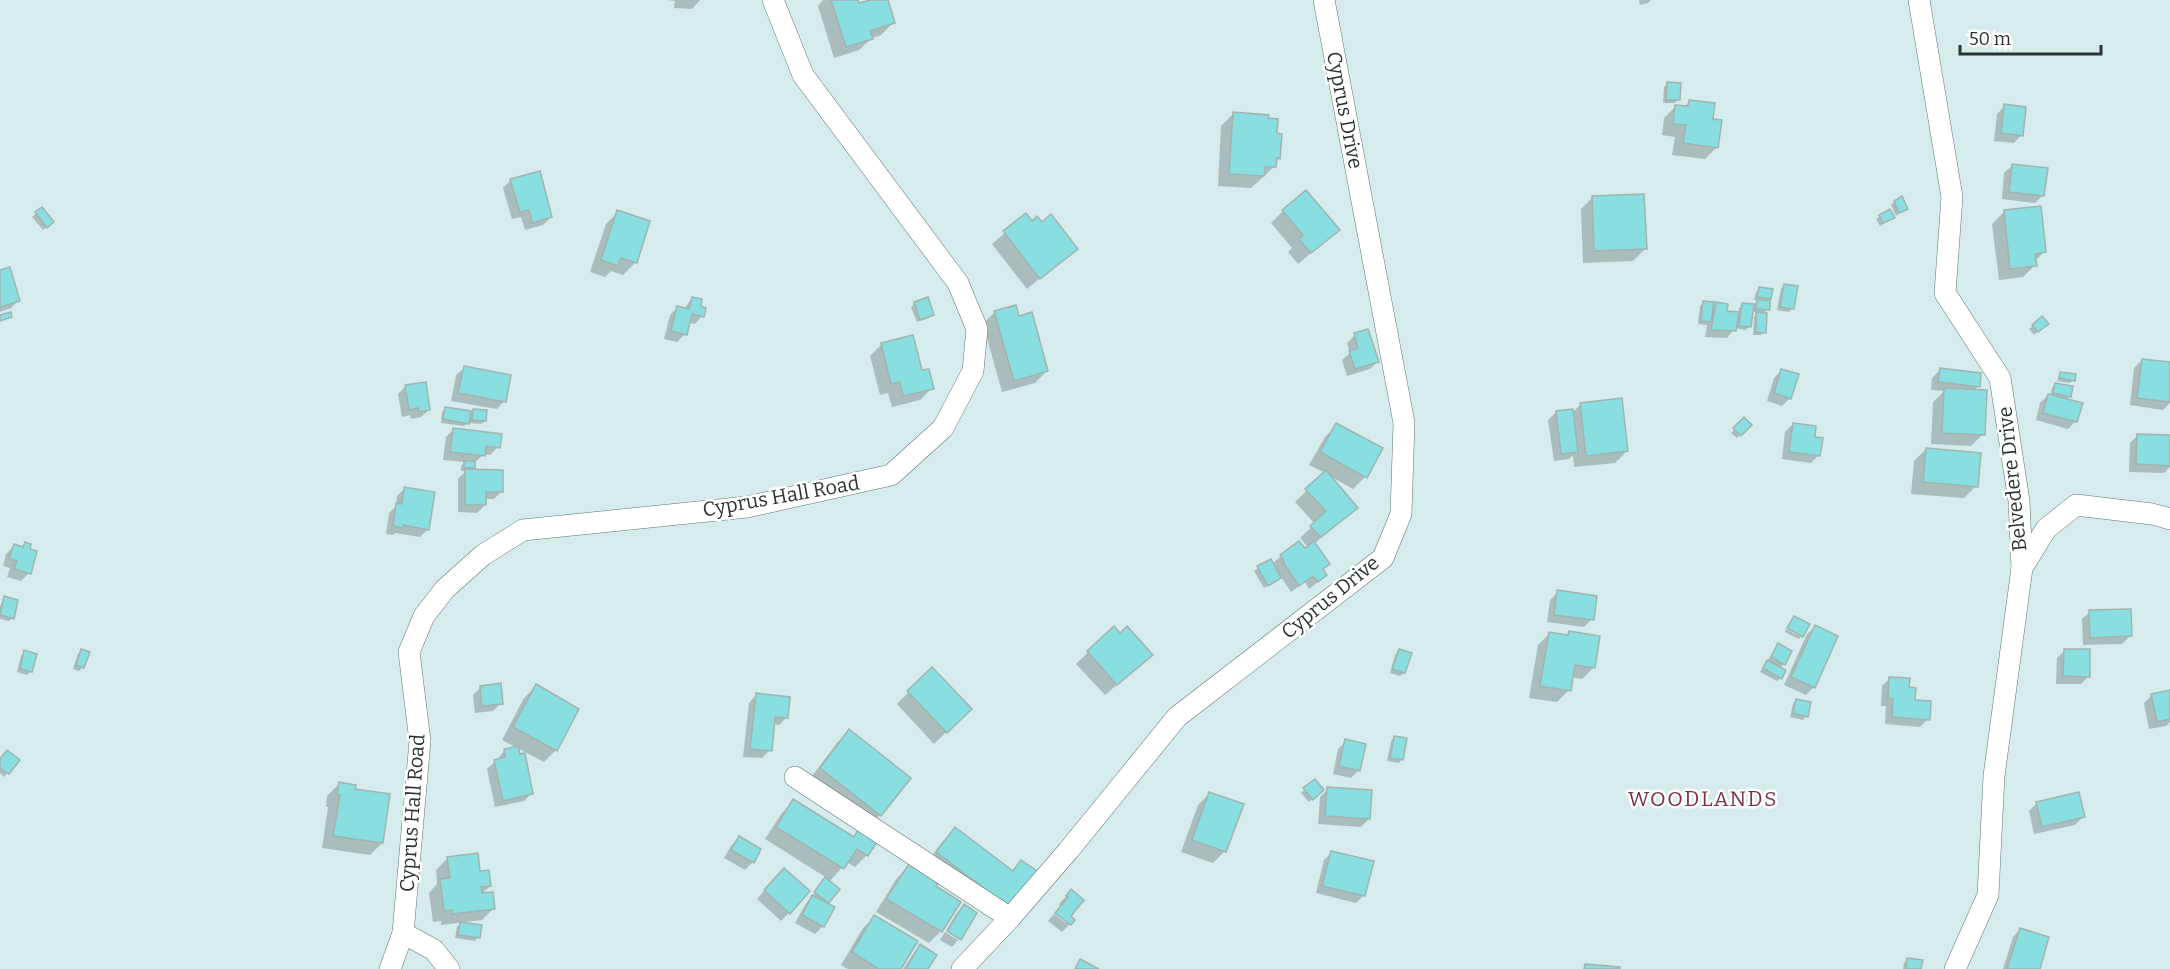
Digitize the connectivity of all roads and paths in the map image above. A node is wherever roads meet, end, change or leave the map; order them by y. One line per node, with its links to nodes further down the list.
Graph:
1 (773, 0): 8 (street, Cyprus Hall Road)
2 (1324, 0): 7 (street, Cyprus Drive)
3 (1919, 0): 5 (street, Belvedere Drive)
4 (2170, 519): 5 (street)
5 (2022, 568): 12 (street, Belvedere Drive)
6 (795, 777): 7 (street)
7 (1010, 918): 11 (street, Cyprus Drive)
8 (403, 933): 9 (street, Cyprus Hall Road); 10 (street)
9 (390, 969)
10 (449, 969)
11 (962, 969)
12 (1955, 969)

